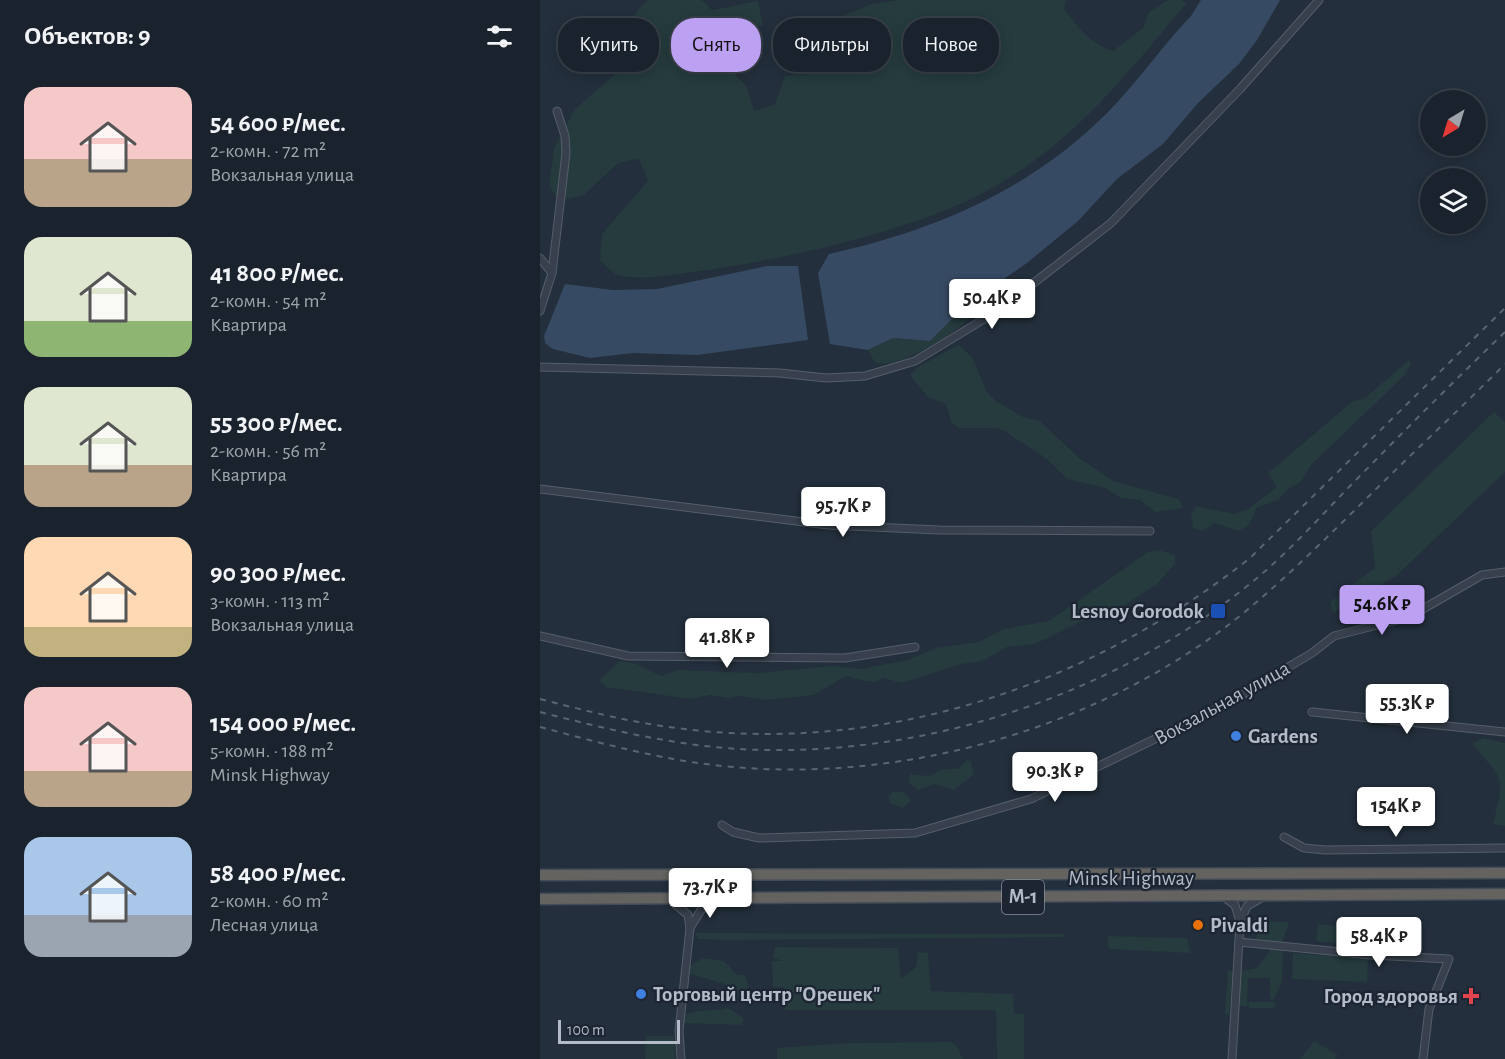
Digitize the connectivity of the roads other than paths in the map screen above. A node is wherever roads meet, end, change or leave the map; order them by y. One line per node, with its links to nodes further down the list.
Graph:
1 (1319, 0): 6 (street)
2 (557, 111): 4 (street)
3 (540, 258): 4 (street)
4 (552, 273): 5 (street)
5 (540, 311)
6 (540, 367)
7 (540, 489): 8 (street)
8 (1150, 531)
9 (1505, 572): 14 (street, Вокзальная улица)
10 (540, 636): 11 (street)
11 (915, 647)
12 (1312, 712): 13 (street)
13 (1505, 732)
14 (722, 825)
15 (1284, 837): 16 (street)
16 (1505, 848)
17 (1505, 873): 18 (highway, Minsk Highway / М-1)
18 (540, 875)
19 (1505, 894): 21 (highway, Minsk Highway / М-1)
20 (1224, 897): 21 (highway, Minsk Highway / М-1); 24 (highway, Minsk Highway / М-1); 25 (street)
21 (1263, 897): 25 (street)
22 (540, 899): 23 (highway, Minsk Highway / М-1)
23 (669, 899): 24 (highway, Minsk Highway / М-1); 26 (street)
24 (714, 899): 26 (street)
25 (1240, 922): 27 (street)
26 (690, 928): 28 (street)
27 (1239, 942): 29 (street); 30 (street)
28 (681, 1059)
29 (1232, 1059)
30 (1423, 1059)

